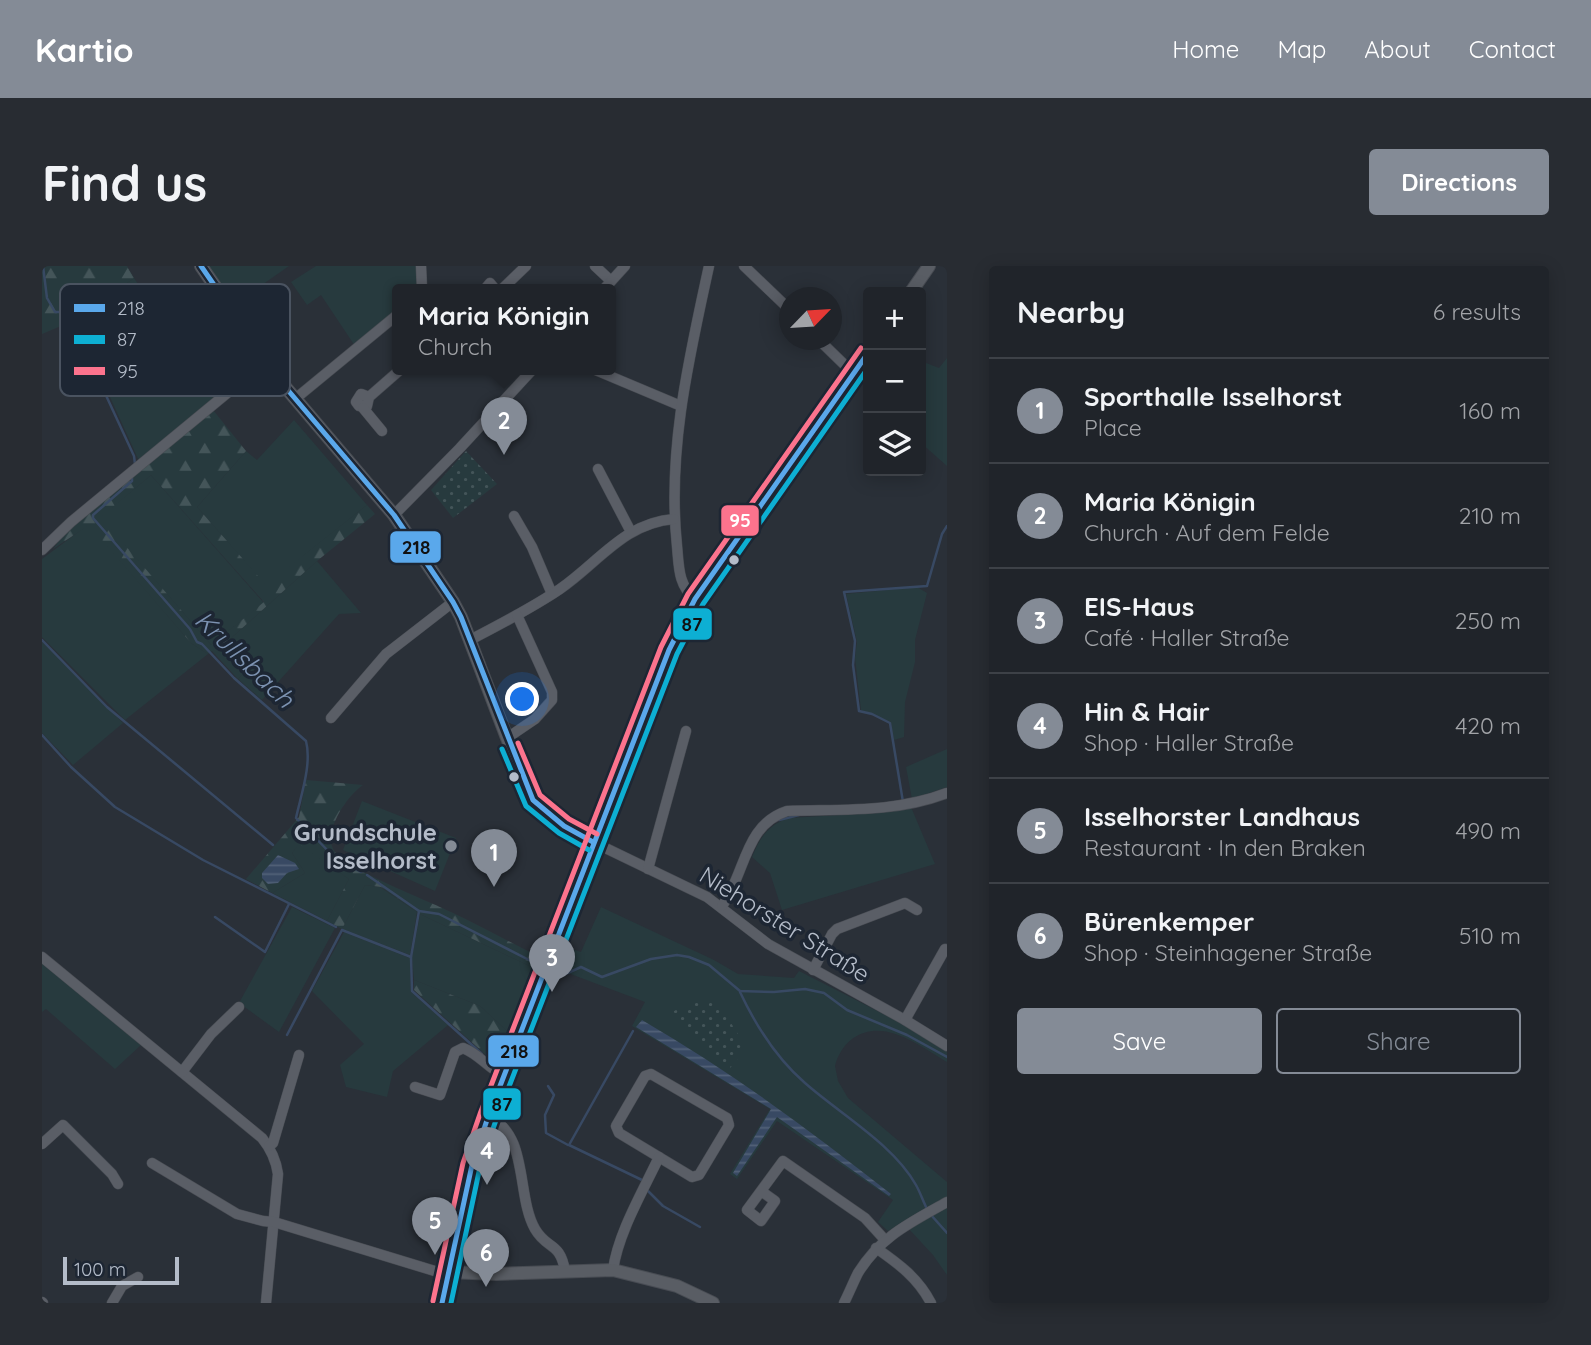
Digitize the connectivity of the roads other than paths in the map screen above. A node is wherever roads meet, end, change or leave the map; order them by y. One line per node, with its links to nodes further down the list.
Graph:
1 (201, 266): 9 (street, Niehorster Straße)
2 (421, 266): 10 (street)
3 (526, 266): 11 (street)
4 (596, 266): 12 (street)
5 (625, 266): 13 (street)
6 (709, 266): 26 (street)
7 (744, 266): 15 (street)
8 (929, 266): 14 (street)
9 (213, 284)
10 (422, 284)
11 (507, 284)
12 (607, 284)
13 (609, 284)
14 (914, 287)
15 (779, 300)
16 (392, 319): 25 (street)
17 (829, 350): 19 (street)
18 (863, 360): 19 (street)
19 (854, 374): 35 (street)
20 (394, 375): 27 (street)
21 (527, 375): 29 (street)
22 (607, 375): 26 (street)
23 (290, 392): 25 (street, Niehorster Straße)
24 (224, 396): 33 (street)
25 (295, 399): 29 (street, Niehorster Straße)
26 (681, 406): 31 (street)
27 (382, 431)
28 (598, 469): 32 (street)
29 (394, 515): 36 (street, Niehorster Straße)
30 (514, 516): 34 (street)
31 (674, 519): 32 (street); 35 (street)
32 (631, 532): 34 (street)
33 (42, 550)
34 (552, 594): 37 (street)
35 (695, 598): 43 (street)
36 (453, 602): 38 (street, Niehorster Straße); 39 (street)
37 (517, 615): 38 (street); 41 (street)
38 (470, 640): 41 (street, Niehorster Straße)
39 (331, 718)
40 (686, 731): 44 (street)
41 (507, 738): 43 (street, Niehorster Straße)
42 (947, 793): 45 (street)
43 (593, 842): 44 (street, Niehorster Straße); 55 (street)
44 (648, 869): 45 (street, Niehorster Straße)
45 (722, 906): 49 (street, Niehorster Straße)
46 (917, 910): 49 (street)
47 (944, 949): 51 (street)
48 (42, 957): 54 (street)
49 (813, 970): 51 (street, Niehorster Straße)
50 (239, 1007): 54 (street)
51 (905, 1020): 52 (street, Niehorster Straße)
52 (947, 1046)
53 (299, 1055): 59 (street)
54 (182, 1072): 59 (street)
55 (503, 1075): 56 (street); 57 (street)
56 (415, 1087)
57 (488, 1117): 69 (street); 70 (street)
58 (42, 1144): 62 (street)
59 (269, 1146): 65 (street)
60 (659, 1157): 60 (street); 68 (street)
61 (152, 1163): 65 (street)
62 (118, 1184)
63 (761, 1191): 66 (street)
64 (947, 1202): 66 (street)
65 (274, 1222): 70 (street); 74 (street)
66 (885, 1240): 67 (street)
67 (876, 1248): 77 (street); 78 (street)
68 (613, 1270): 69 (street); 72 (street)
69 (565, 1271): 70 (street)
70 (449, 1272): 75 (street)
71 (138, 1277): 73 (street)
72 (696, 1299): 76 (street)
73 (113, 1303)
74 (266, 1303)
75 (442, 1303)
76 (713, 1303)
77 (844, 1303)
78 (931, 1303)

